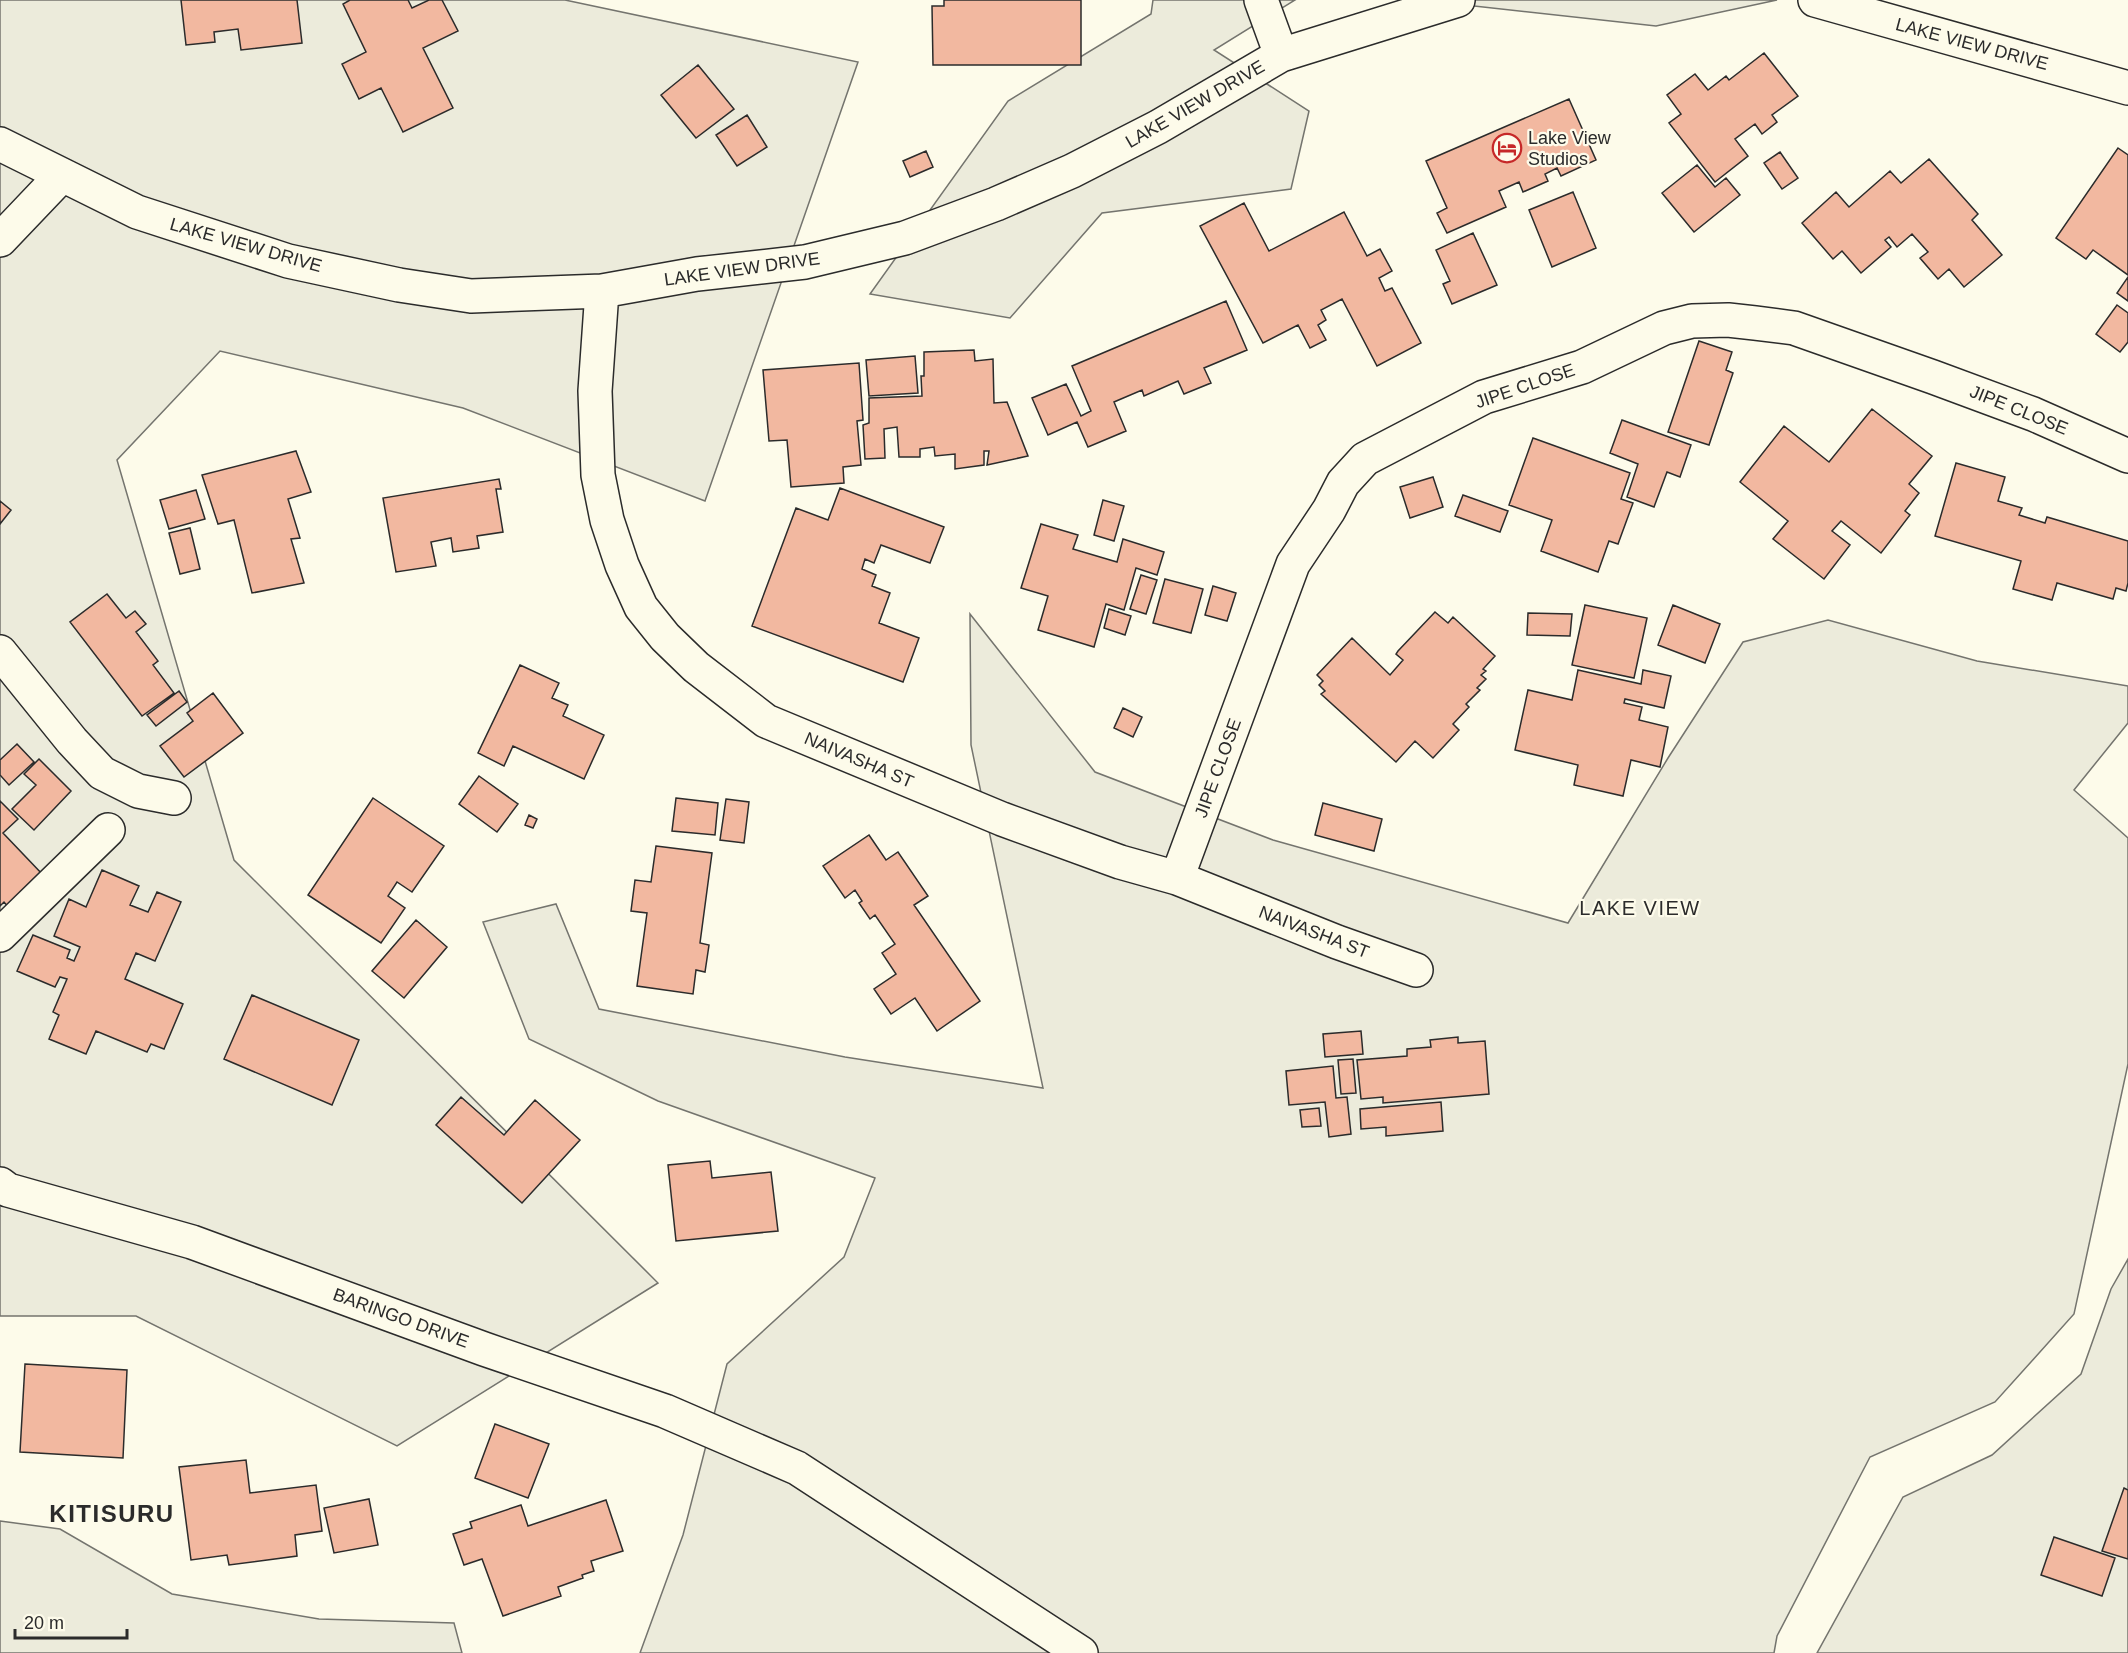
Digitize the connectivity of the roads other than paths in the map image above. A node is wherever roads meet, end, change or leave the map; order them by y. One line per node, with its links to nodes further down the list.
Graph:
1 (1261, 0): 4 (street)
2 (1458, 0): 4 (street, LAKE VIEW DRIVE)
3 (1815, 0): 5 (street, LAKE VIEW DRIVE)
4 (1281, 55): 9 (street, LAKE VIEW DRIVE)
5 (2128, 88)
6 (0, 144): 7 (street, LAKE VIEW DRIVE)
7 (61, 176): 8 (street); 9 (street, LAKE VIEW DRIVE)
8 (0, 240)
9 (602, 291): 14 (street, NAIVASHA ST)
10 (2128, 456): 14 (street, JIPE CLOSE)
11 (0, 652): 12 (street)
12 (174, 798)
13 (108, 830): 15 (street)
14 (1177, 878): 16 (street, NAIVASHA ST)
15 (0, 935)
16 (1416, 970)
17 (0, 1184): 18 (street, BARINGO DRIVE)
18 (1081, 1653)

